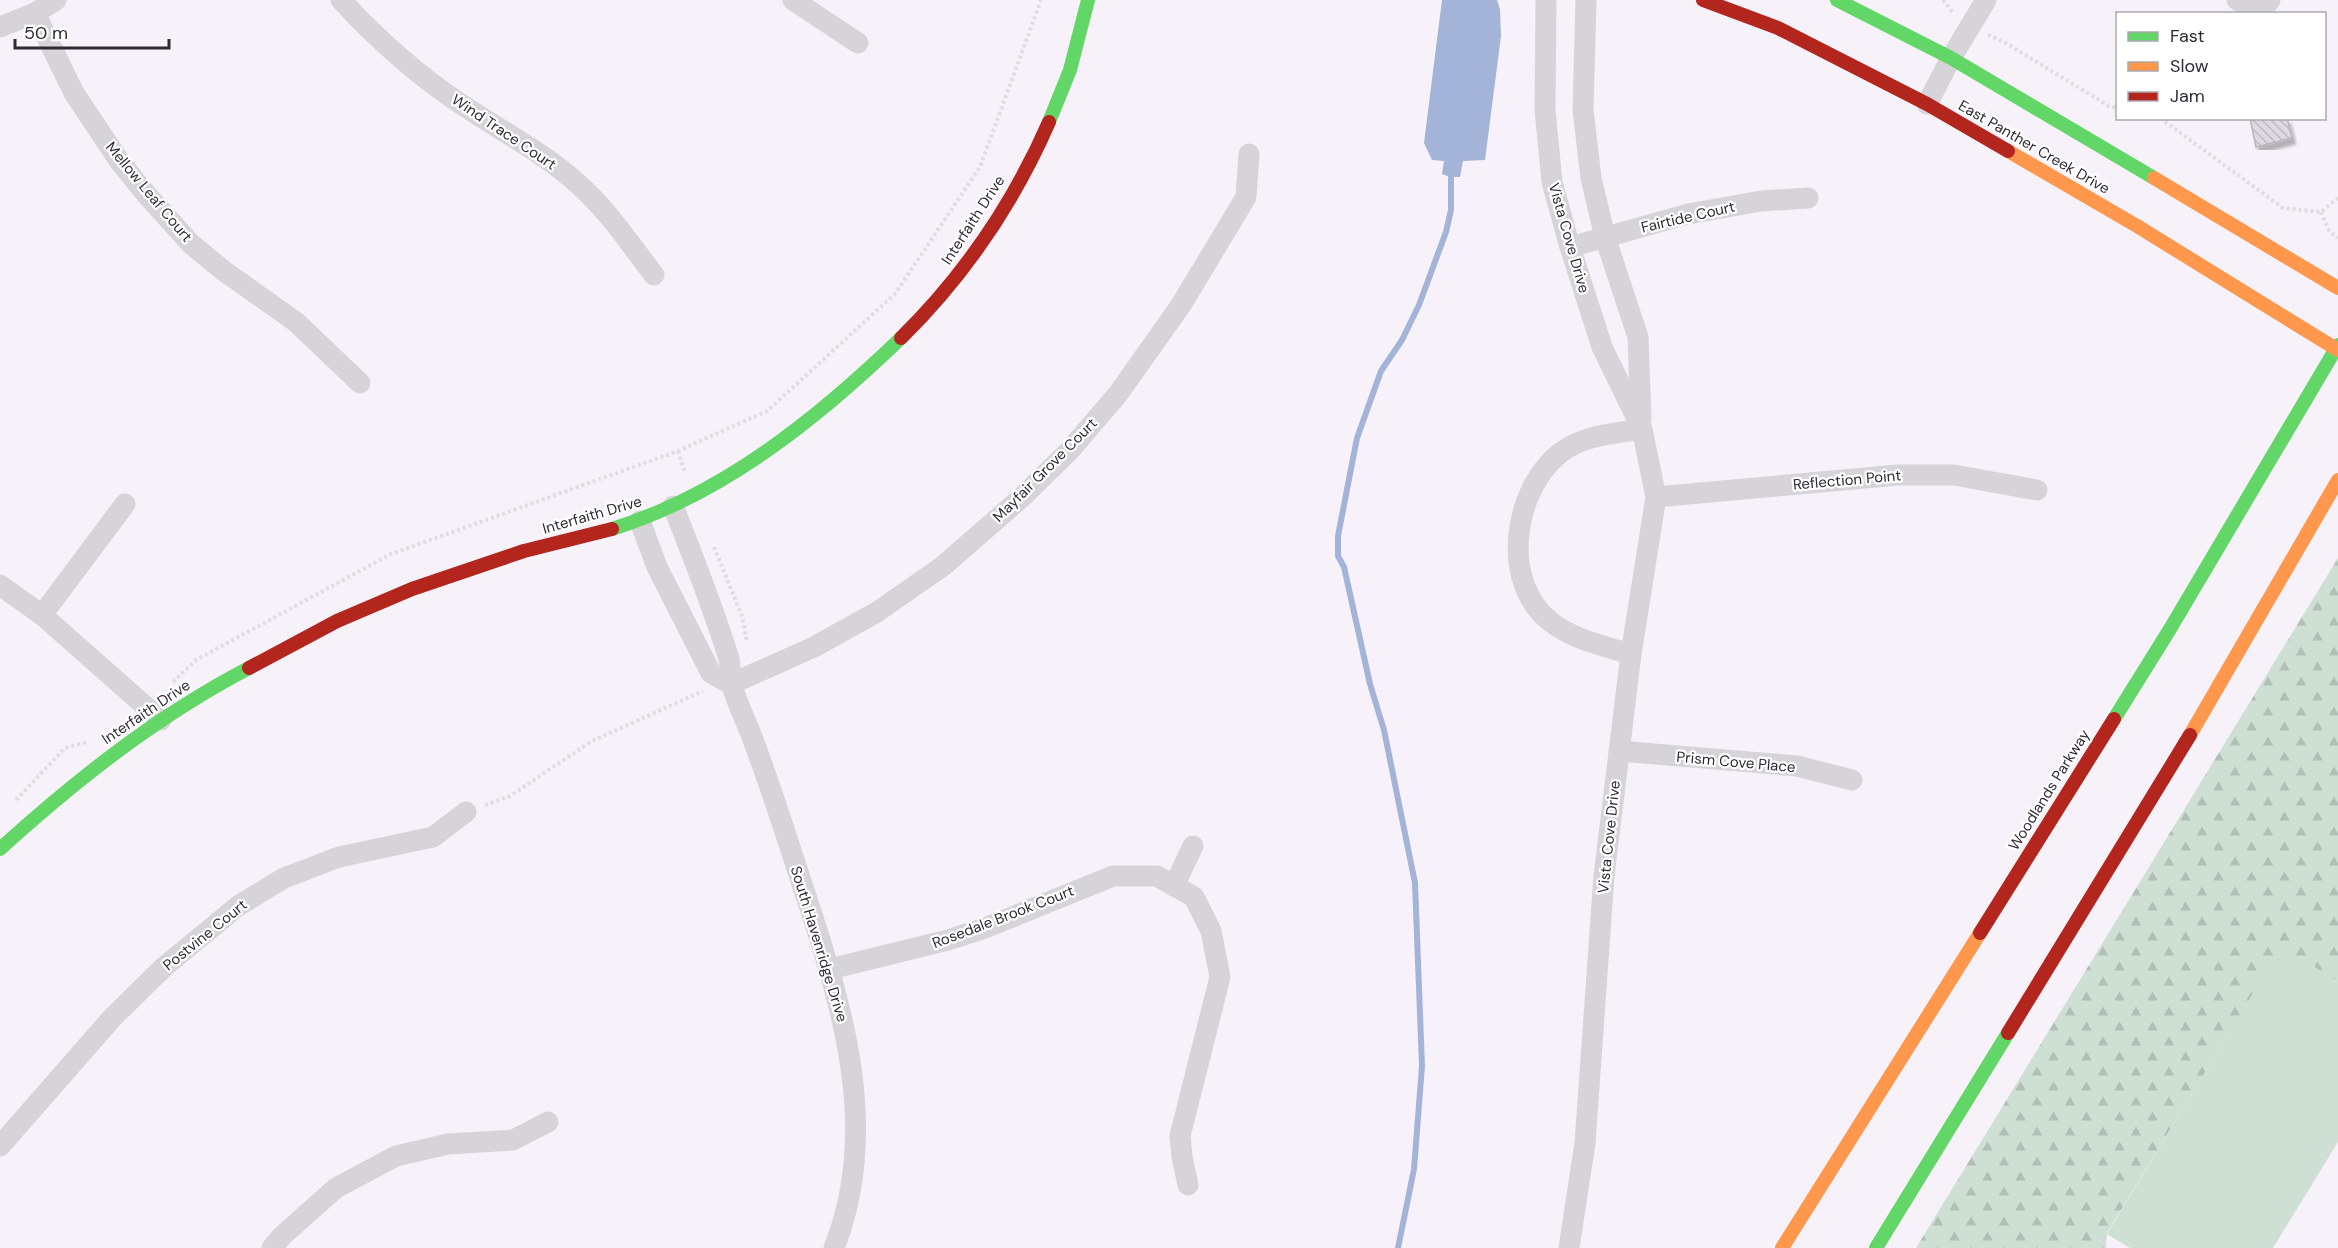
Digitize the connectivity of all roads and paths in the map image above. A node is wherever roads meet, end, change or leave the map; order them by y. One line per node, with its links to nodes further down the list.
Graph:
1 (56, 0): 14 (street)
2 (341, 0): 29 (street, Wind Trace Court)
3 (793, 0): 17 (street)
4 (1041, 0): 34 (path)
5 (1088, 0): 37 (street, Interfaith Drive)
6 (1546, 0): 28 (street, Vista Cove Drive)
7 (1586, 0): 26 (street, Vista Cove Drive)
8 (1703, 0): 19 (street, East Panther Creek Drive)
9 (1837, 0): 18 (street)
10 (1943, 0): 16 (path)
11 (1986, 0): 16 (street)
12 (2237, 0): 13 (street)
13 (2270, 0)
14 (35, 13): 15 (street); 32 (street, Mellow Leaf Court)
15 (0, 27)
16 (1970, 28): 18 (street); 20 (path)
17 (858, 43)
18 (1951, 58): 19 (street); 30 (street)
19 (1927, 104): 31 (street, East Panther Creek Drive)
20 (2116, 108)
21 (2163, 120): 25 (path)
22 (1249, 154): 47 (street, Mayfair Grove Court)
23 (1808, 198): 26 (street, Fairtide Court)
24 (2338, 198): 25 (path)
25 (2321, 212): 27 (path)
26 (1605, 237): 28 (street, Fairtide Court); 33 (street, Vista Cove Drive)
27 (2338, 238)
28 (1570, 247): 33 (street, Vista Cove Drive)
29 (654, 275)
30 (2338, 288)
31 (2337, 348): 64 (street, Woodlands Parkway)
32 (360, 383)
33 (1642, 429): 38 (street, Vista Cove Drive); 46 (street)
34 (678, 451): 37 (path); 48 (path)
35 (2338, 480): 65 (street)
36 (2037, 490): 38 (street, Reflection Point)
37 (692, 495): 40 (street, Interfaith Drive)
38 (1656, 497): 46 (street, Vista Cove Drive)
39 (125, 504): 44 (street)
40 (673, 506): 41 (street, Interfaith Drive); 47 (street, South Havenridge Drive)
41 (640, 521): 47 (street); 48 (street, Interfaith Drive)
42 (710, 539): 45 (path)
43 (0, 585): 44 (street)
44 (42, 615): 48 (street)
45 (748, 646)
46 (1631, 654): 50 (street, Vista Cove Drive)
47 (731, 684): 53 (path); 57 (street, South Havenridge Drive)
48 (154, 713): 55 (street, Interfaith Drive)
49 (88, 741): 52 (path)
50 (1619, 751): 51 (street, Prism Cove Place); 63 (street, Vista Cove Drive)
51 (1852, 780)
52 (8, 807)
53 (466, 812): 59 (street, Postvine Court)
54 (1194, 846): 56 (street)
55 (0, 849)
56 (1174, 886): 57 (street, Rosedale Brook Court); 60 (street, Rosedale Brook Court)
57 (830, 969): 62 (street, South Havenridge Drive)
58 (548, 1122): 61 (street)
59 (0, 1146)
60 (1188, 1185)
61 (272, 1248)
62 (834, 1248)
63 (1569, 1248)
64 (1782, 1248)
65 (1876, 1248)

